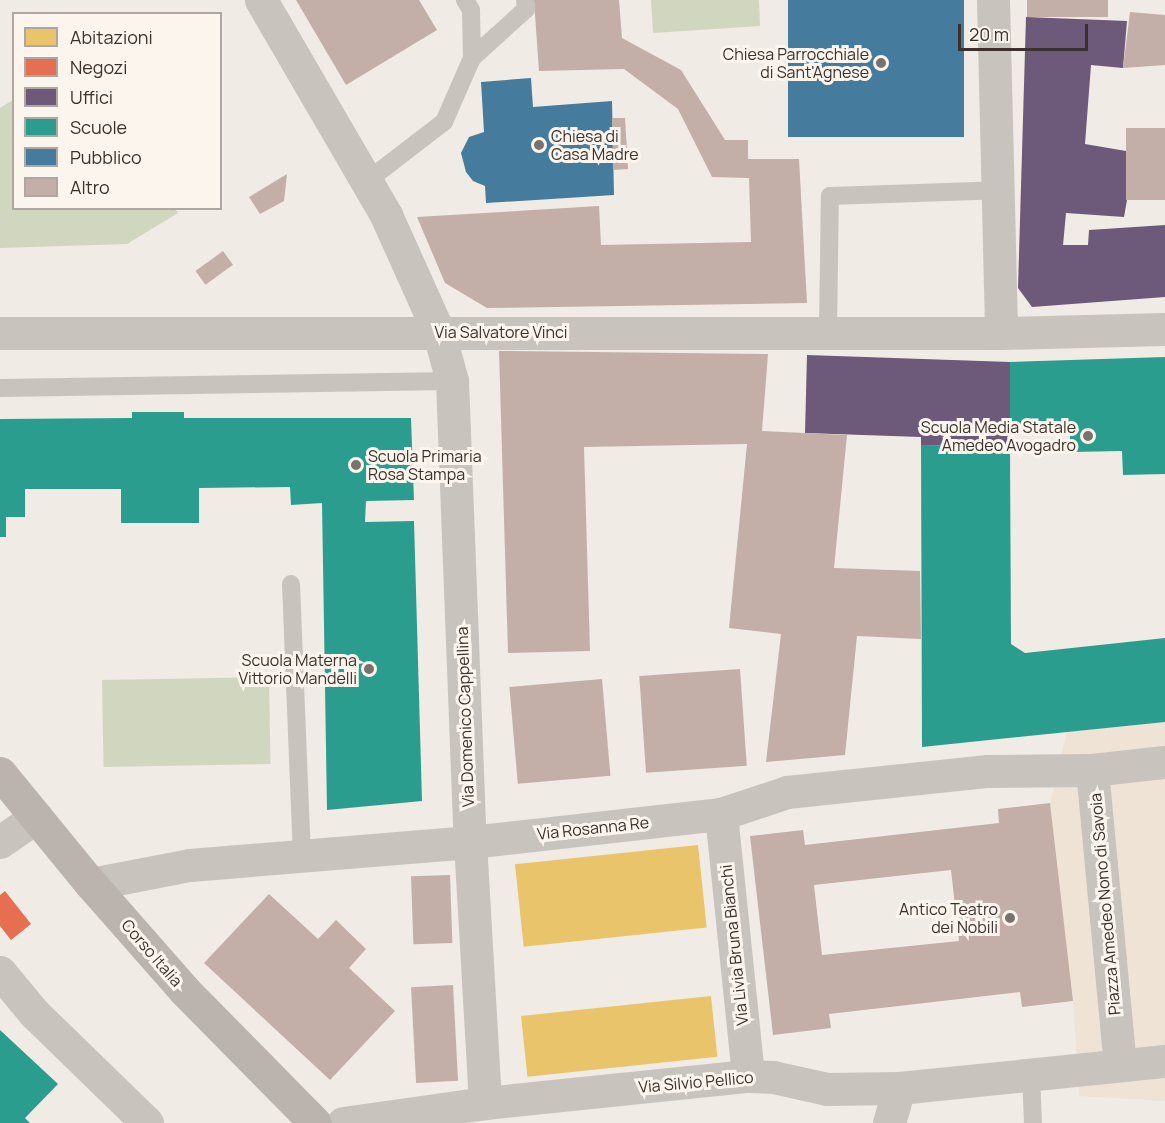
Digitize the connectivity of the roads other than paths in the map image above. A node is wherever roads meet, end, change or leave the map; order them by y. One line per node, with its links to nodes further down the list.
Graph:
1 (261, 0): 6 (street, Via Domenico Cappellina)
2 (465, 0): 5 (lane)
3 (525, 0): 5 (lane)
4 (993, 0): 7 (street)
5 (472, 58): 6 (lane)
6 (367, 181): 11 (street, Via Domenico Cappellina)
7 (998, 190): 9 (lane); 12 (street)
8 (1165, 329): 12 (street, Via Salvatore Vinci)
9 (828, 331): 11 (street, Via Salvatore Vinci); 12 (street, Via Salvatore Vinci)
10 (0, 333): 11 (street, Via Salvatore Vinci)
11 (439, 333): 13 (street, Via Domenico Cappellina)
12 (1001, 333)
13 (453, 381): 14 (lane); 22 (street, Via Domenico Cappellina)
14 (0, 388)
15 (291, 584): 23 (lane)
16 (1165, 762): 17 (street, Piazza Amedeo Nono di Savoia)
17 (1092, 770): 19 (street, Via Rosanna Re); 27 (street, Piazza Amedeo Nono di Savoia)
18 (0, 773): 20 (main road, Corso Italia)
19 (720, 814): 22 (street, Via Rosanna Re); 29 (street, Via Livia Bruna Bianchi)
20 (36, 817): 21 (street); 24 (main road, Corso Italia)
21 (0, 842)
22 (470, 842): 23 (street, Via Rosanna Re); 31 (street, Via Domenico Cappellina)
23 (302, 856): 24 (street, Via Rosanna Re)
24 (91, 884): 33 (main road, Corso Italia)
25 (0, 972): 32 (street)
26 (1165, 1061): 27 (street)
27 (1120, 1065): 28 (street, Via Silvio Pellico)
28 (1031, 1074): 30 (street, Via Silvio Pellico); 36 (lane)
29 (748, 1076): 30 (street, Via Silvio Pellico); 31 (street, Via Silvio Pellico)
30 (899, 1088): 35 (street)
31 (485, 1103): 34 (street, Via Silvio Pellico)
32 (147, 1123)
33 (315, 1123)
34 (344, 1123)
35 (889, 1123)
36 (1033, 1123)

